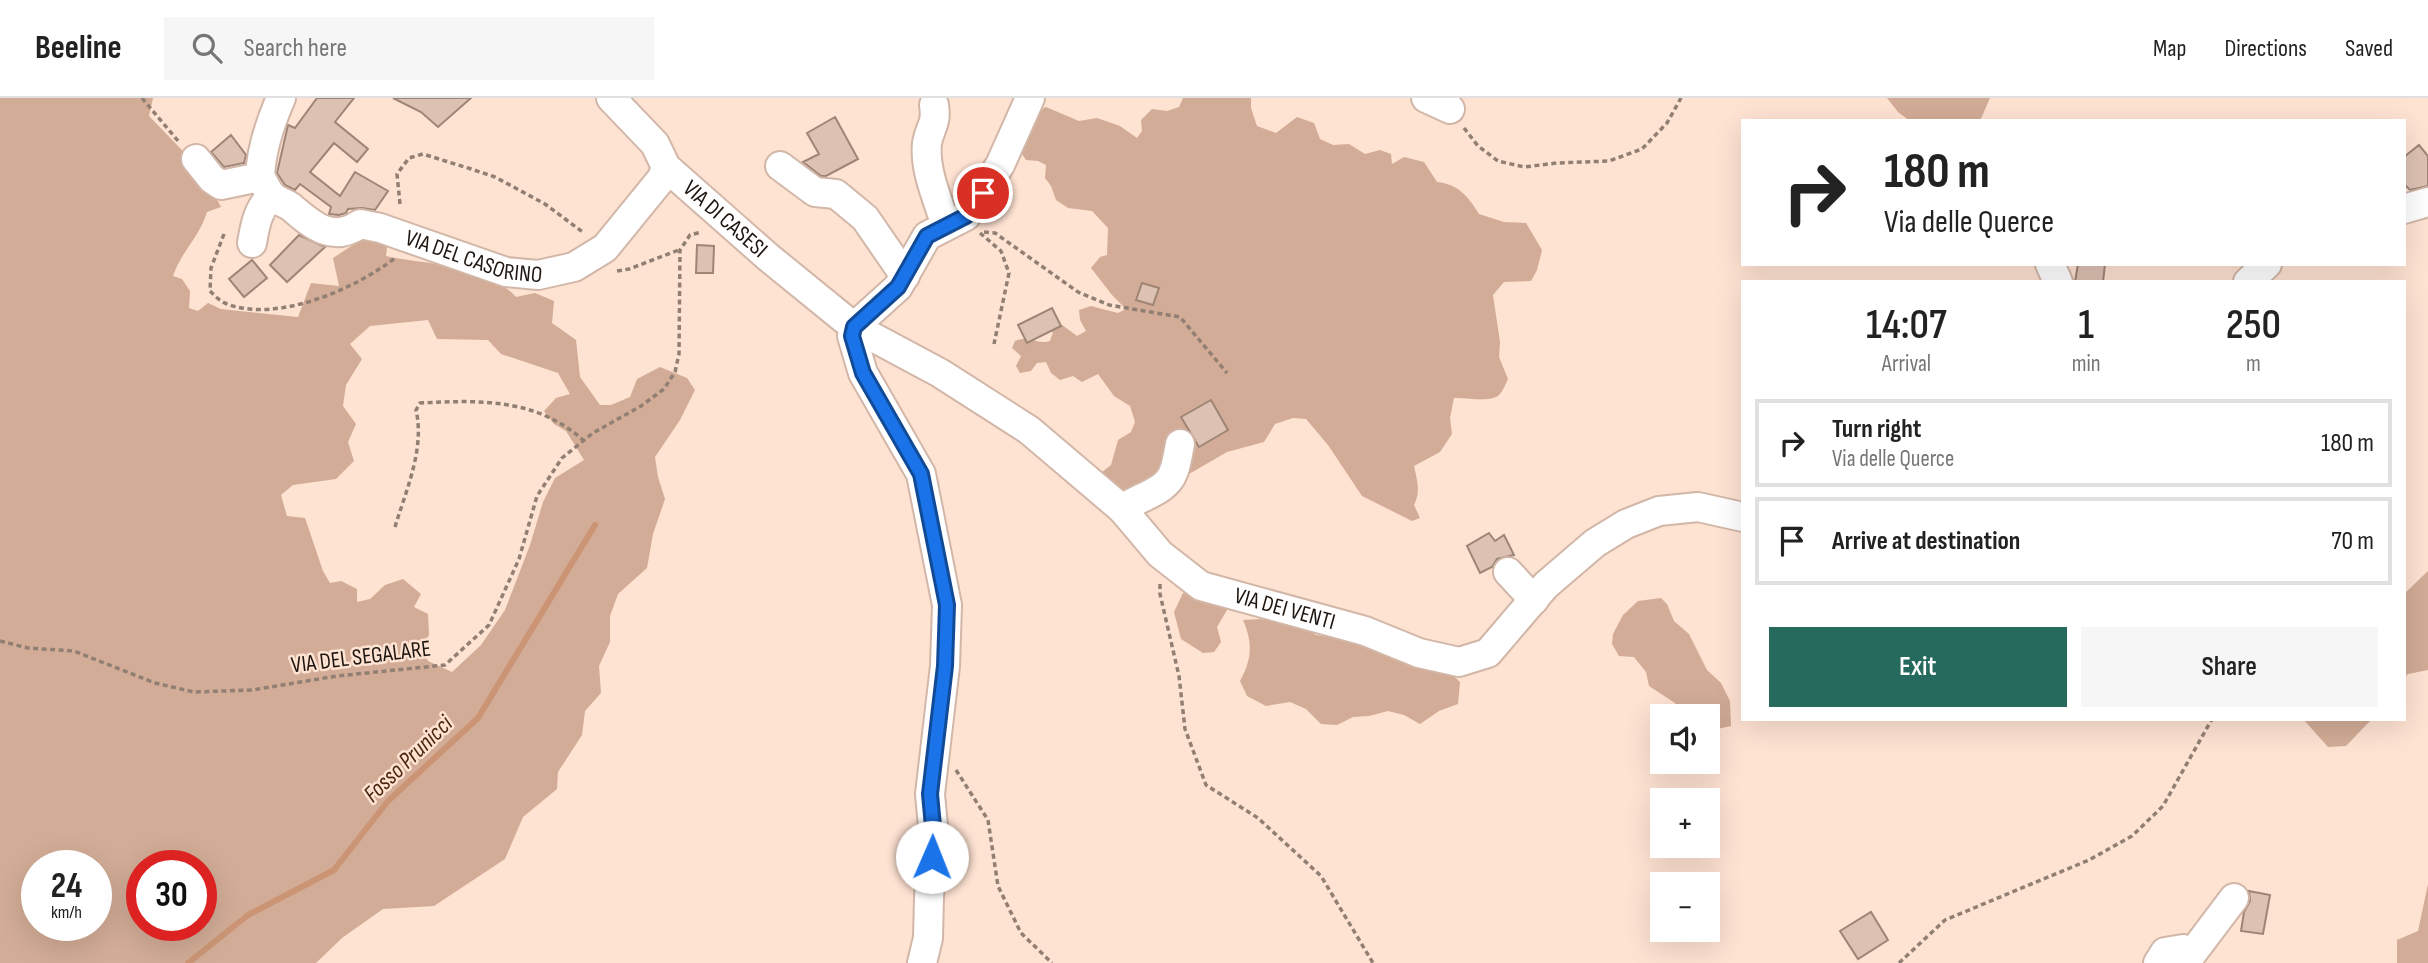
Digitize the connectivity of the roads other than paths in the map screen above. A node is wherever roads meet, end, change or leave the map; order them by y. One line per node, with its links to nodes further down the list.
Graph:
1 (281, 98): 8 (street)
2 (611, 98): 7 (street, VIA DI CASESI)
3 (1030, 98): 11 (street)
4 (934, 105): 11 (street)
5 (196, 159): 8 (street)
6 (780, 166): 14 (street)
7 (666, 167): 8 (street, VIA DEL CASORINO); 16 (street, VIA DI CASESI)
8 (266, 186): 12 (street)
9 (2428, 202): 10 (street)
10 (2406, 208)
11 (946, 226): 14 (street)
12 (252, 243)
13 (2265, 266): 15 (street)
14 (905, 276): 16 (street)
15 (2250, 280)
16 (854, 327): 18 (street, VIA DEI VENTI); 24 (street)
17 (1180, 444): 18 (street)
18 (1122, 509): 21 (street, VIA DEI VENTI)
19 (1741, 517): 21 (street, VIA DEI VENTI)
20 (1508, 572): 21 (street)
21 (1534, 600)
22 (2234, 898): 23 (street)
23 (2189, 958): 25 (street)
24 (922, 963)
25 (2158, 963)

